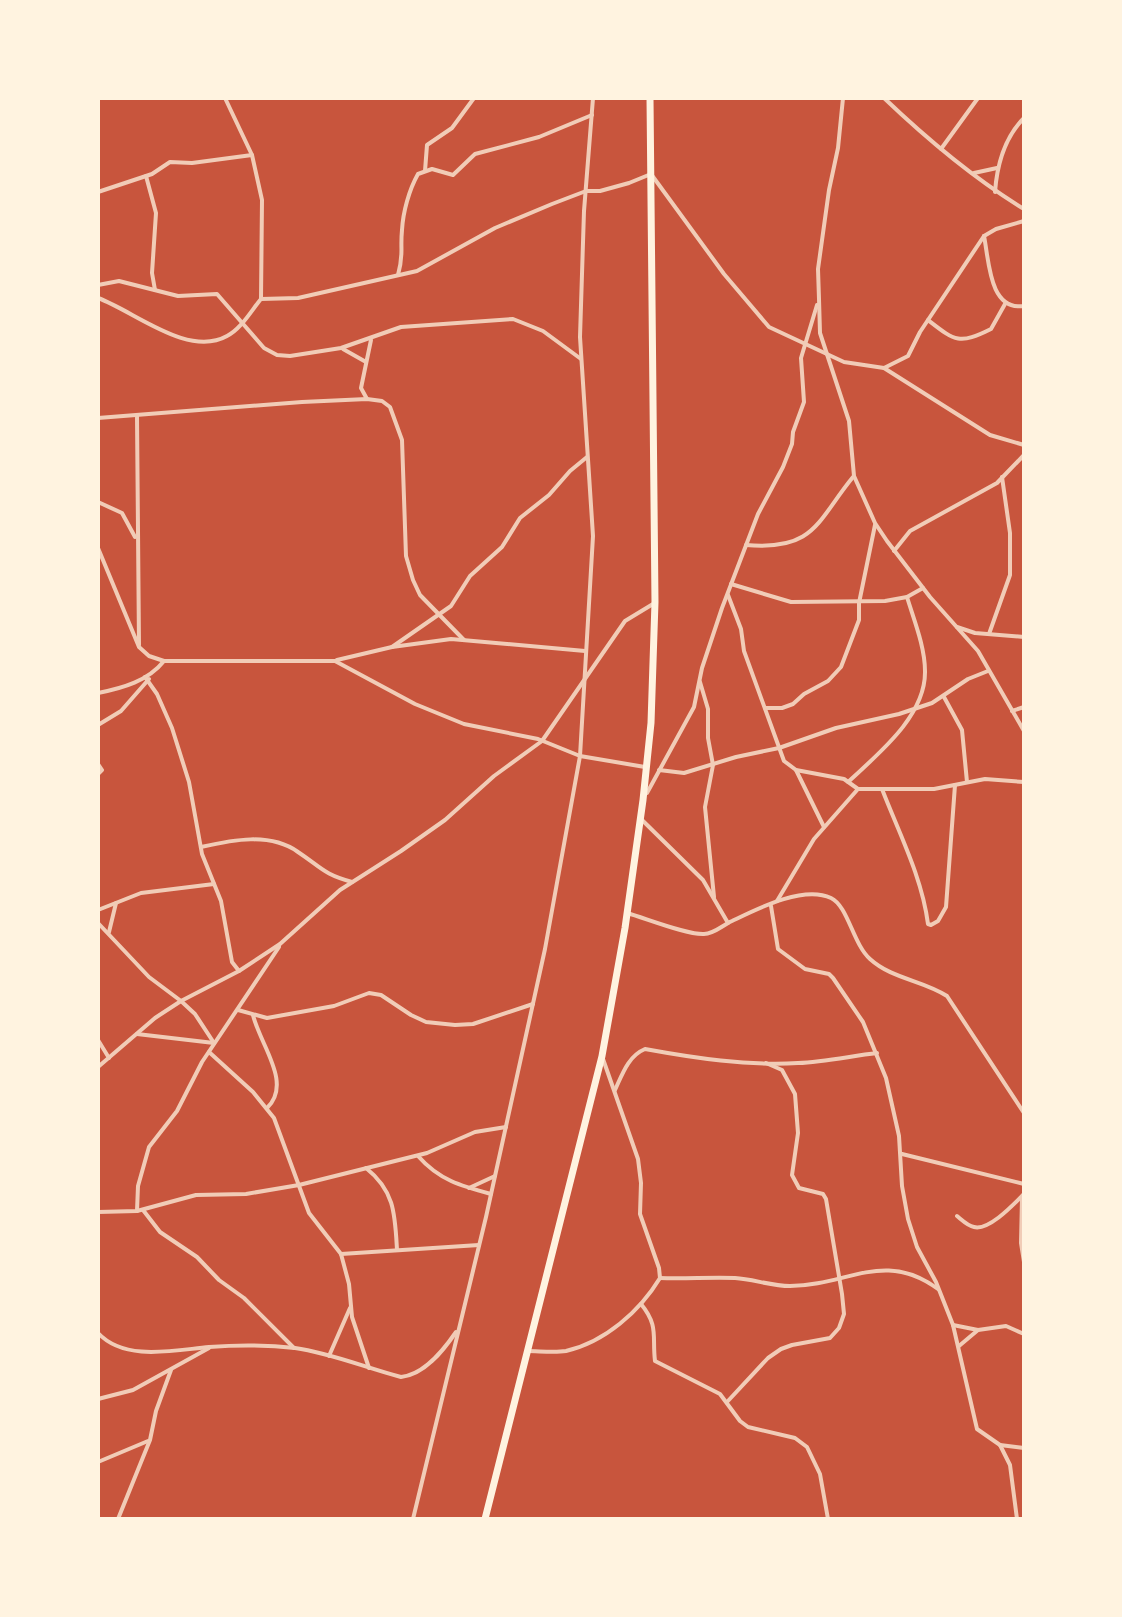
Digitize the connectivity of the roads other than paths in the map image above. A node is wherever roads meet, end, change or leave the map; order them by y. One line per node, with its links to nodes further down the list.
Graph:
1 (225, 98): 11 (street)
2 (474, 98): 13 (street)
3 (593, 98): 8 (street)
4 (650, 98): 15 (highway)
5 (843, 98): 28 (street)
6 (884, 98): 10 (street)
7 (978, 98): 10 (street)
8 (592, 115): 13 (street); 17 (street)
9 (1024, 118): 12 (street)
10 (941, 149): 14 (street)
11 (252, 155): 16 (street); 27 (street)
12 (997, 168): 14 (street); 19 (street)
13 (425, 171): 23 (street)
14 (972, 173): 19 (street)
15 (651, 174): 17 (street); 34 (street); 60 (highway)
16 (146, 176): 18 (street); 25 (street)
17 (586, 191): 23 (street); 37 (street)
18 (98, 192)
19 (995, 192): 20 (street)
20 (1024, 209)
21 (1024, 221): 22 (street)
22 (984, 236): 29 (street); 31 (street)
23 (398, 275): 27 (street)
24 (98, 285): 25 (street)
25 (155, 290): 32 (street)
26 (98, 298): 32 (street)
27 (261, 299): 32 (street)
28 (819, 299): 34 (street); 36 (street)
29 (1005, 304): 30 (street); 31 (street)
30 (1024, 306)
31 (928, 320): 39 (street)
32 (241, 323): 35 (street)
33 (371, 339): 35 (street); 37 (street); 38 (street)
34 (805, 343): 36 (street); 53 (street)
35 (341, 348): 38 (street)
36 (829, 356): 39 (street); 46 (street)
37 (581, 359): 45 (street)
38 (366, 362): 40 (street)
39 (884, 368): 43 (street)
40 (367, 399): 41 (street); 62 (street)
41 (137, 416): 42 (street); 50 (street)
42 (98, 418)
43 (1024, 445)
44 (1024, 455): 47 (street)
45 (587, 457): 62 (street); 69 (street)
46 (854, 476): 49 (street); 53 (street)
47 (1002, 476): 55 (street); 64 (street)
48 (98, 502): 50 (street)
49 (875, 523): 51 (street); 52 (street)
50 (136, 541): 67 (street)
51 (887, 541): 52 (street); 55 (street)
52 (872, 543): 61 (street)
53 (746, 545): 56 (street)
54 (98, 548): 67 (street)
55 (894, 551): 57 (street)
56 (731, 584): 58 (street); 61 (street)
57 (923, 588): 59 (street); 63 (street)
58 (728, 593): 74 (street); 79 (street)
59 (907, 597): 61 (street); 80 (street)
60 (655, 602): 75 (street); 89 (highway)
61 (859, 603): 79 (street)
62 (440, 617): 66 (street); 68 (street)
63 (955, 626): 64 (street); 72 (street)
64 (989, 634): 65 (street)
65 (1024, 637)
66 (464, 640): 68 (street); 69 (street)
67 (139, 647): 70 (street)
68 (392, 647): 71 (street)
69 (585, 651): 75 (street)
70 (164, 661): 71 (street); 73 (street)
71 (335, 661): 84 (street)
72 (989, 671): 77 (street); 81 (street)
73 (146, 679): 76 (street); 82 (street); 102 (street)
74 (700, 680): 88 (street); 90 (street)
75 (583, 681): 84 (street); 86 (street)
76 (98, 693)
77 (944, 697): 80 (street); 94 (street)
78 (1024, 707): 81 (street)
79 (765, 708): 85 (street)
80 (914, 709): 85 (street); 93 (street)
81 (1012, 711): 83 (street)
82 (98, 725)
83 (1024, 731)
84 (542, 741): 86 (street); 103 (street)
85 (779, 748): 88 (street); 91 (street)
86 (580, 756): 89 (street); 116 (street)
87 (98, 764): 92 (street)
88 (713, 765): 90 (street); 105 (street)
89 (647, 767): 99 (highway)
90 (659, 770): 99 (street)
91 (796, 770): 93 (street); 101 (street)
92 (98, 774)
93 (848, 782): 97 (street)
94 (967, 782): 95 (street); 96 (street)
95 (1024, 782)
96 (955, 785): 98 (street); 98 (street)
97 (858, 789): 98 (street); 101 (street)
98 (882, 789)
99 (643, 800): 100 (highway)
100 (641, 819): 105 (street); 109 (highway)
101 (824, 827): 107 (street)
102 (201, 847): 103 (street); 104 (street)
103 (352, 882): 113 (street)
104 (214, 884): 106 (street); 114 (street)
105 (714, 897): 111 (street)
106 (116, 902): 108 (street); 112 (street)
107 (773, 904): 111 (street); 123 (street); 130 (street)
108 (98, 910)
109 (627, 913): 111 (street); 124 (highway)
110 (98, 923): 112 (street)
111 (728, 923)
112 (109, 932): 115 (street)
113 (280, 944): 114 (street); 117 (street)
114 (239, 971): 115 (street)
115 (181, 1001): 119 (street); 121 (street)
116 (533, 1004): 118 (street); 131 (street)
117 (238, 1010): 118 (street); 121 (street)
118 (253, 1015): 129 (street)
119 (136, 1034): 121 (street); 125 (street)
120 (98, 1040): 125 (street)
121 (214, 1043): 122 (street)
122 (209, 1052): 129 (street); 141 (street)
123 (877, 1053): 126 (street); 132 (street)
124 (602, 1056): 128 (street); 161 (highway)
125 (109, 1058): 127 (street)
126 (766, 1063): 128 (street); 149 (street)
127 (98, 1067)
128 (614, 1092): 148 (street)
129 (267, 1108): 137 (street)
130 (1024, 1113)
131 (506, 1127): 133 (street); 135 (street)
132 (902, 1154): 136 (street); 150 (street)
133 (418, 1156): 134 (street); 138 (street)
134 (366, 1168): 137 (street); 145 (street)
135 (495, 1176): 138 (street); 139 (street)
136 (1022, 1184): 140 (street)
137 (299, 1185): 141 (street); 146 (street)
138 (469, 1188): 139 (street)
139 (491, 1194): 144 (street)
140 (1023, 1194): 143 (street); 147 (street)
141 (140, 1211): 142 (street); 160 (street)
142 (98, 1212)
143 (957, 1216)
144 (479, 1245): 145 (street); 154 (street)
145 (397, 1250): 146 (street)
146 (341, 1254): 152 (street)
147 (1024, 1262)
148 (660, 1278): 149 (street); 151 (street)
149 (838, 1279): 150 (street); 166 (street)
150 (939, 1289): 153 (street)
151 (641, 1304): 161 (street); 166 (street)
152 (350, 1308): 162 (street); 163 (street)
153 (953, 1325): 155 (street); 158 (street)
154 (459, 1327): 163 (street); 172 (street)
155 (978, 1330): 157 (street); 158 (street)
156 (98, 1333): 159 (street)
157 (1024, 1334)
158 (959, 1346): 168 (street)
159 (211, 1347): 160 (street); 164 (street)
160 (295, 1348): 162 (street)
161 (527, 1351): 173 (highway)
162 (329, 1356): 163 (street)
163 (369, 1369)
164 (171, 1370): 165 (street); 167 (street)
165 (98, 1399)
166 (727, 1402): 174 (street)
167 (150, 1440): 170 (street); 171 (street)
168 (1000, 1445): 169 (street); 175 (street)
169 (1024, 1448)
170 (98, 1462)
171 (118, 1519)
172 (413, 1519)
173 (485, 1519)
174 (828, 1519)
175 (1017, 1519)

